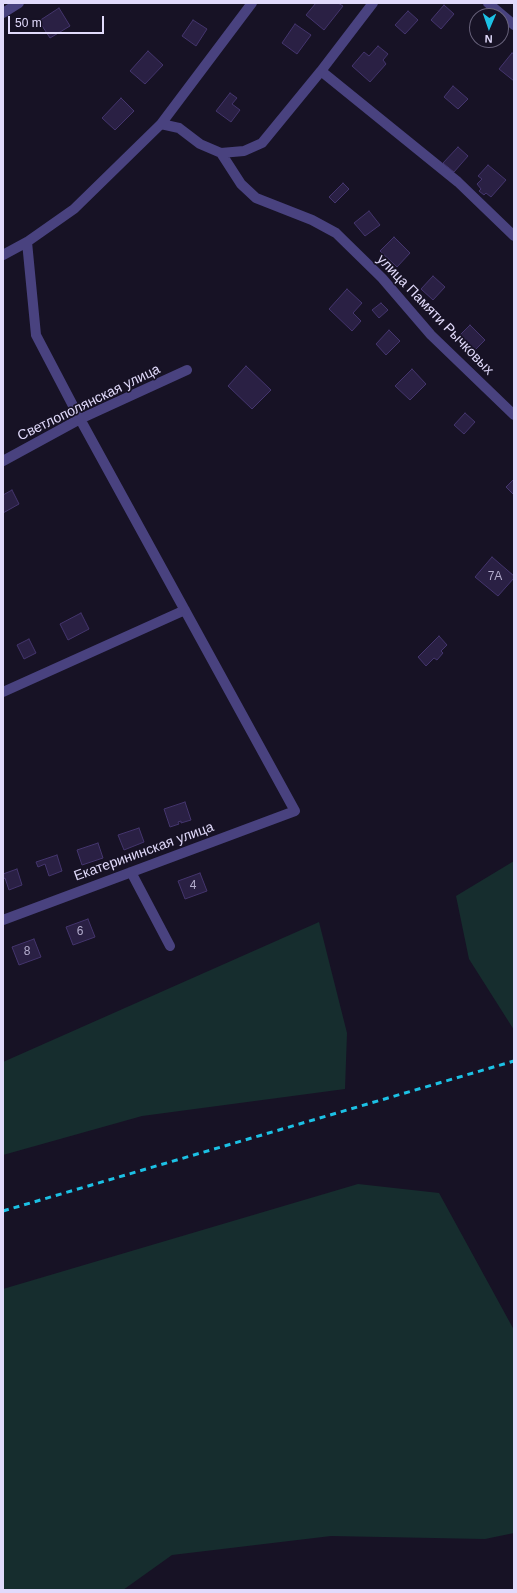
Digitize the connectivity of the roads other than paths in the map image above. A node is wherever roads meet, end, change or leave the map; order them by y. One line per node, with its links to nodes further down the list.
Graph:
1 (19, 3): 5 (street)
2 (252, 3): 8 (street)
3 (373, 3): 7 (street)
4 (488, 3): 6 (street)
5 (3, 12)
6 (514, 25)
7 (321, 71): 9 (street); 10 (street)
8 (161, 124): 9 (street); 11 (street)
9 (221, 153): 14 (street, улица Памяти Рычковых)
10 (514, 236)
11 (27, 242): 12 (street); 15 (street)
12 (3, 255)
13 (187, 370): 15 (street, Светлополянская улица)
14 (514, 416)
15 (80, 420): 16 (street, Светлополянская улица); 17 (street)
16 (3, 461)
17 (185, 610): 18 (street); 19 (street, Екатерининская улица)
18 (3, 692)
19 (130, 872): 20 (street, Екатерининская улица); 21 (street)
20 (3, 920)
21 (170, 946)

